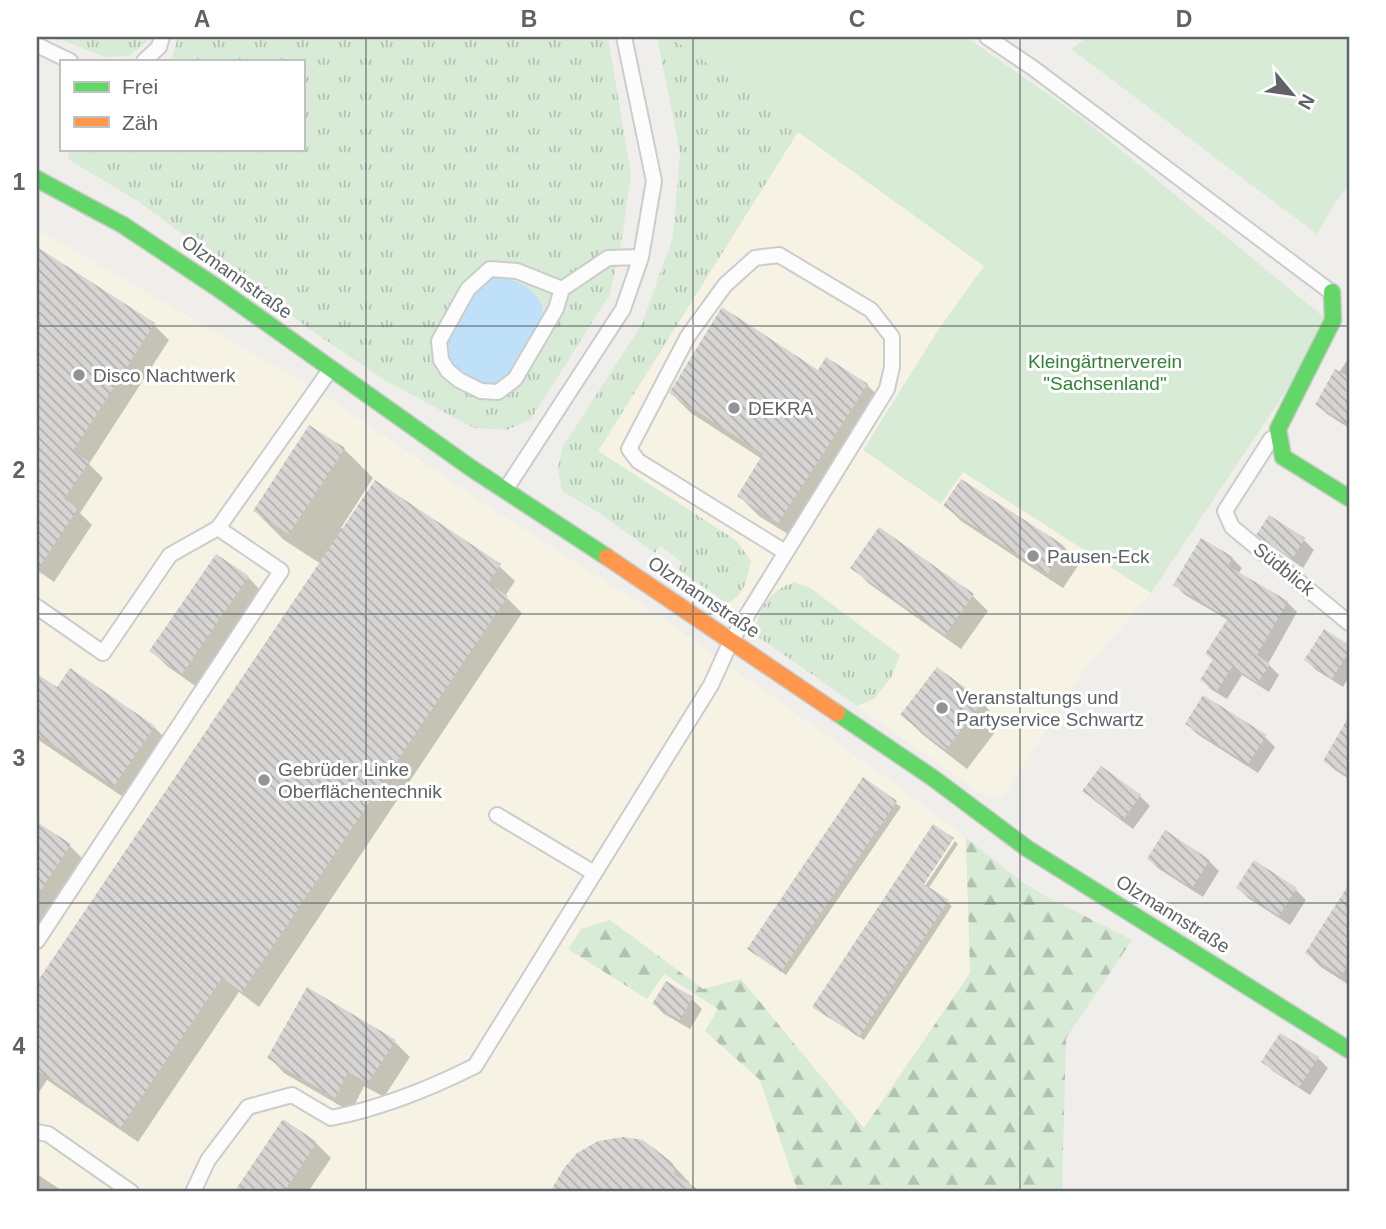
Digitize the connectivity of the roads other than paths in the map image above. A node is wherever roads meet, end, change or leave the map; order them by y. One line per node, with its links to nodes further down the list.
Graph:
1 (162, 37): 6 (lane)
2 (624, 37): 8 (lane)
3 (987, 37): 10 (lane)
4 (37, 45): 5 (lane)
5 (68, 60)
6 (145, 60)
7 (37, 178): 11 (main road, Olzmannstraße)
8 (641, 257): 9 (lane); 13 (lane)
9 (562, 289): 9 (lane)
10 (1332, 292): 12 (main road)
11 (331, 369): 13 (main road, Olzmannstraße); 15 (lane)
12 (1278, 429): 14 (main road); 18 (lane, Südblick)
13 (506, 491): 19 (main road, Olzmannstraße)
14 (1349, 498)
15 (218, 528): 17 (lane); 22 (lane)
16 (785, 552): 16 (lane); 19 (lane)
17 (37, 607)
18 (1349, 622)
19 (731, 640): 21 (lane); 23 (main road, Olzmannstraße)
20 (497, 815): 21 (lane)
21 (594, 873): 26 (lane)
22 (37, 941)
23 (1349, 1050)
24 (37, 1132): 25 (lane)
25 (131, 1192)
26 (193, 1192)

